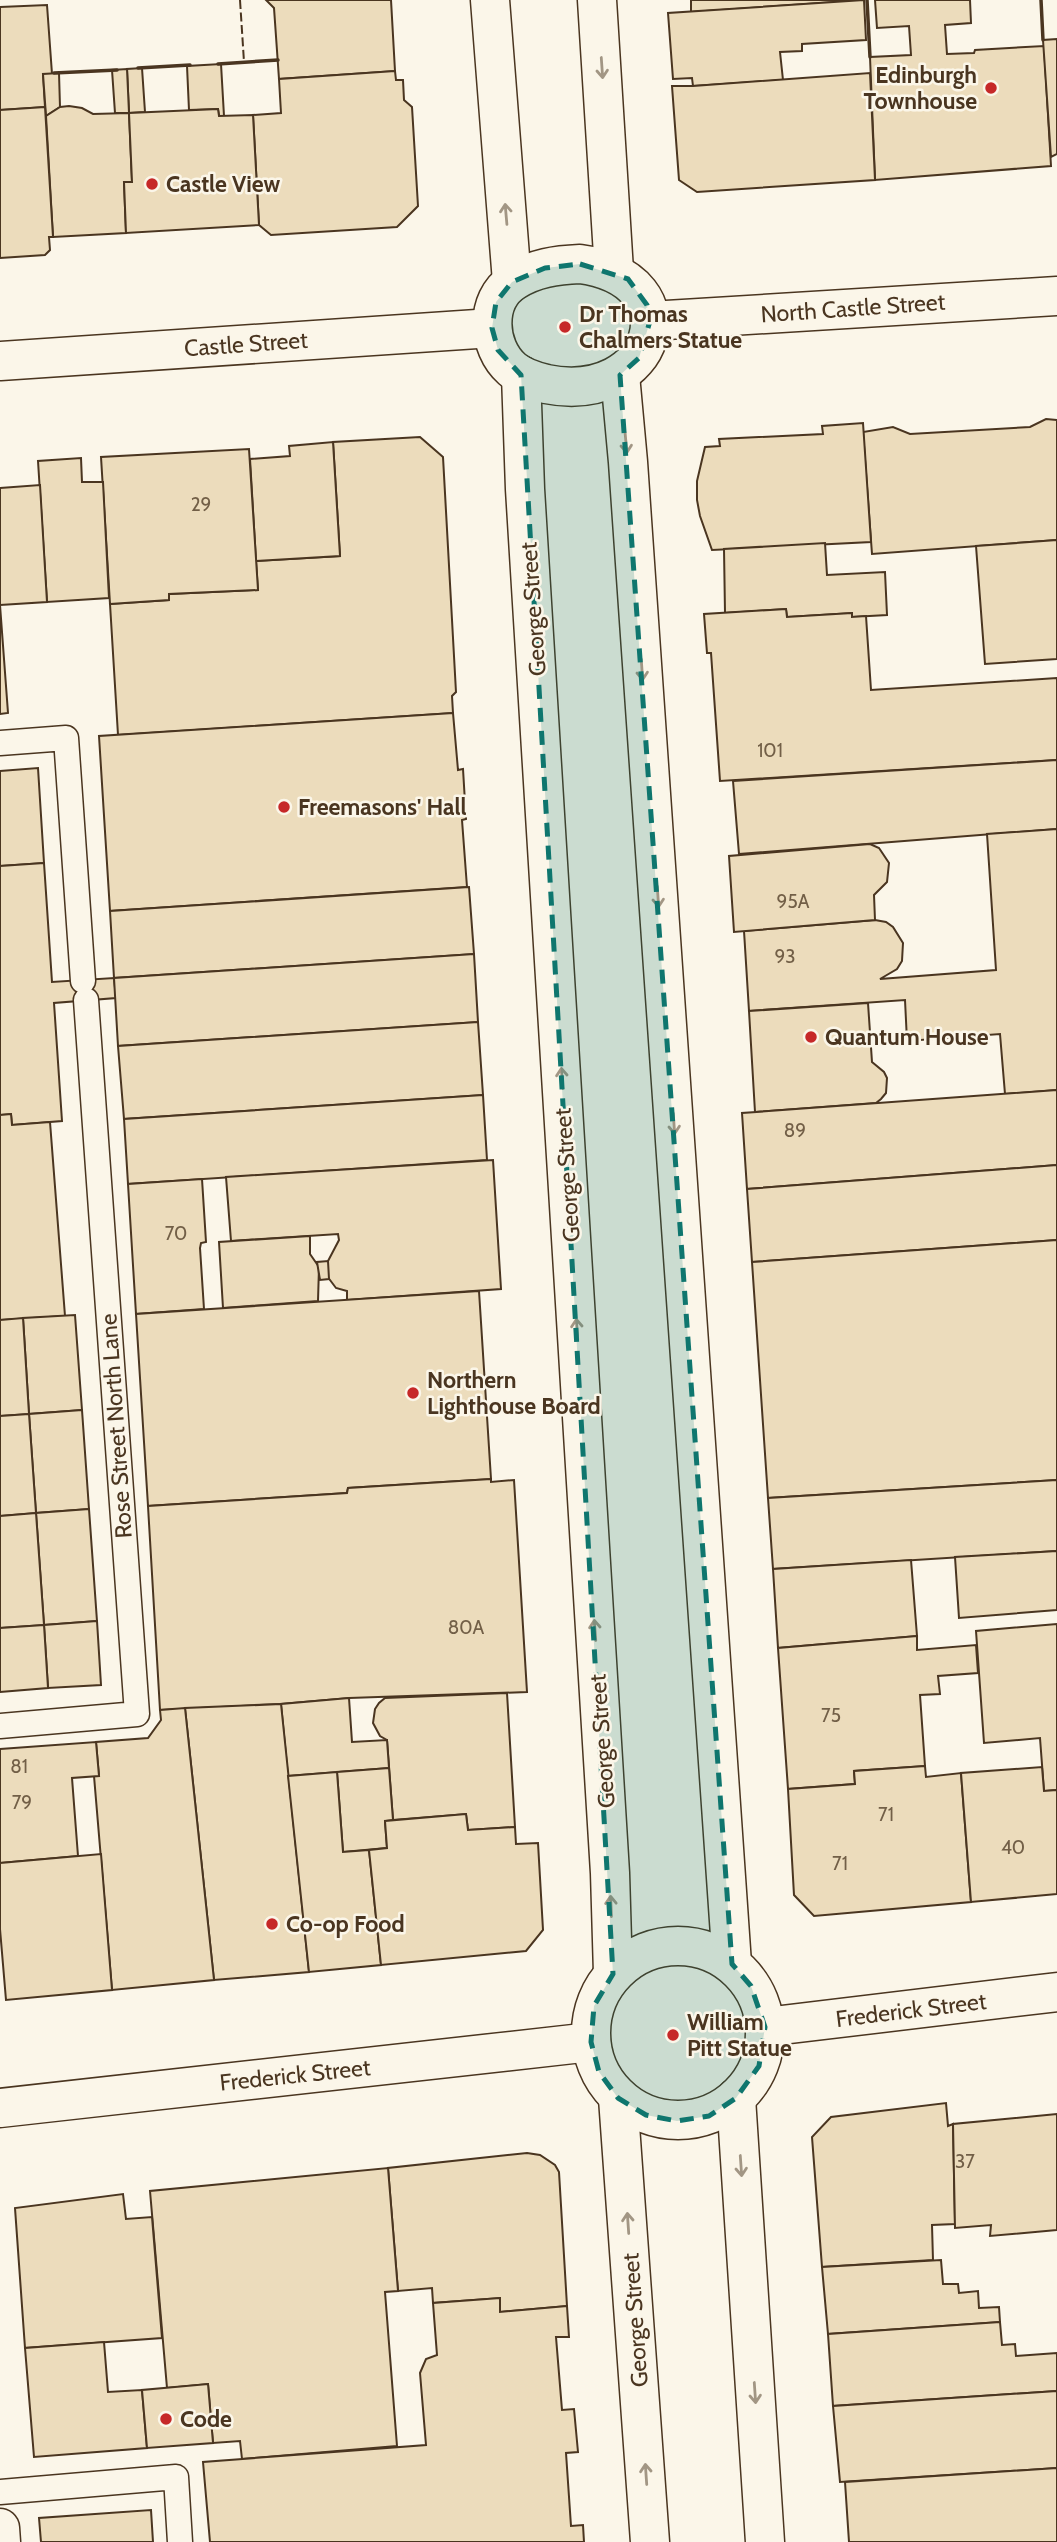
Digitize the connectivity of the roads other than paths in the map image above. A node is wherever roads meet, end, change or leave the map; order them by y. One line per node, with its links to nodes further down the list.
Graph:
1 (490, 0): 4 (street, one-way to 1)
2 (597, 0): 3 (street, one-way to 3)
3 (614, 271): 4 (street); 6 (street)
4 (512, 282): 7 (street)
5 (1057, 296): 6 (street, North Castle Street)
6 (650, 321): 10 (street)
7 (492, 328): 8 (street, Castle Street); 9 (street)
8 (0, 361)
9 (521, 375): 10 (street); 14 (street, George Street, one-way to 9)
10 (620, 375): 13 (street, one-way to 13)
11 (0, 743): 12 (lane, Rose Street North Lane)
12 (0, 1726)
13 (732, 1964): 14 (street); 16 (street)
14 (613, 1974): 17 (street)
15 (1057, 1993): 16 (street, Frederick Street)
16 (765, 2027): 19 (street)
17 (591, 2042): 18 (street); 20 (street, Frederick Street)
18 (618, 2098): 19 (street); 25 (street, George Street, one-way to 18)
19 (736, 2098): 26 (street, one-way to 26)
20 (0, 2108)
21 (0, 2492): 24 (lane)
22 (0, 2528): 23 (street)
23 (1, 2542)
24 (180, 2542)
25 (650, 2542)
26 (765, 2542)

